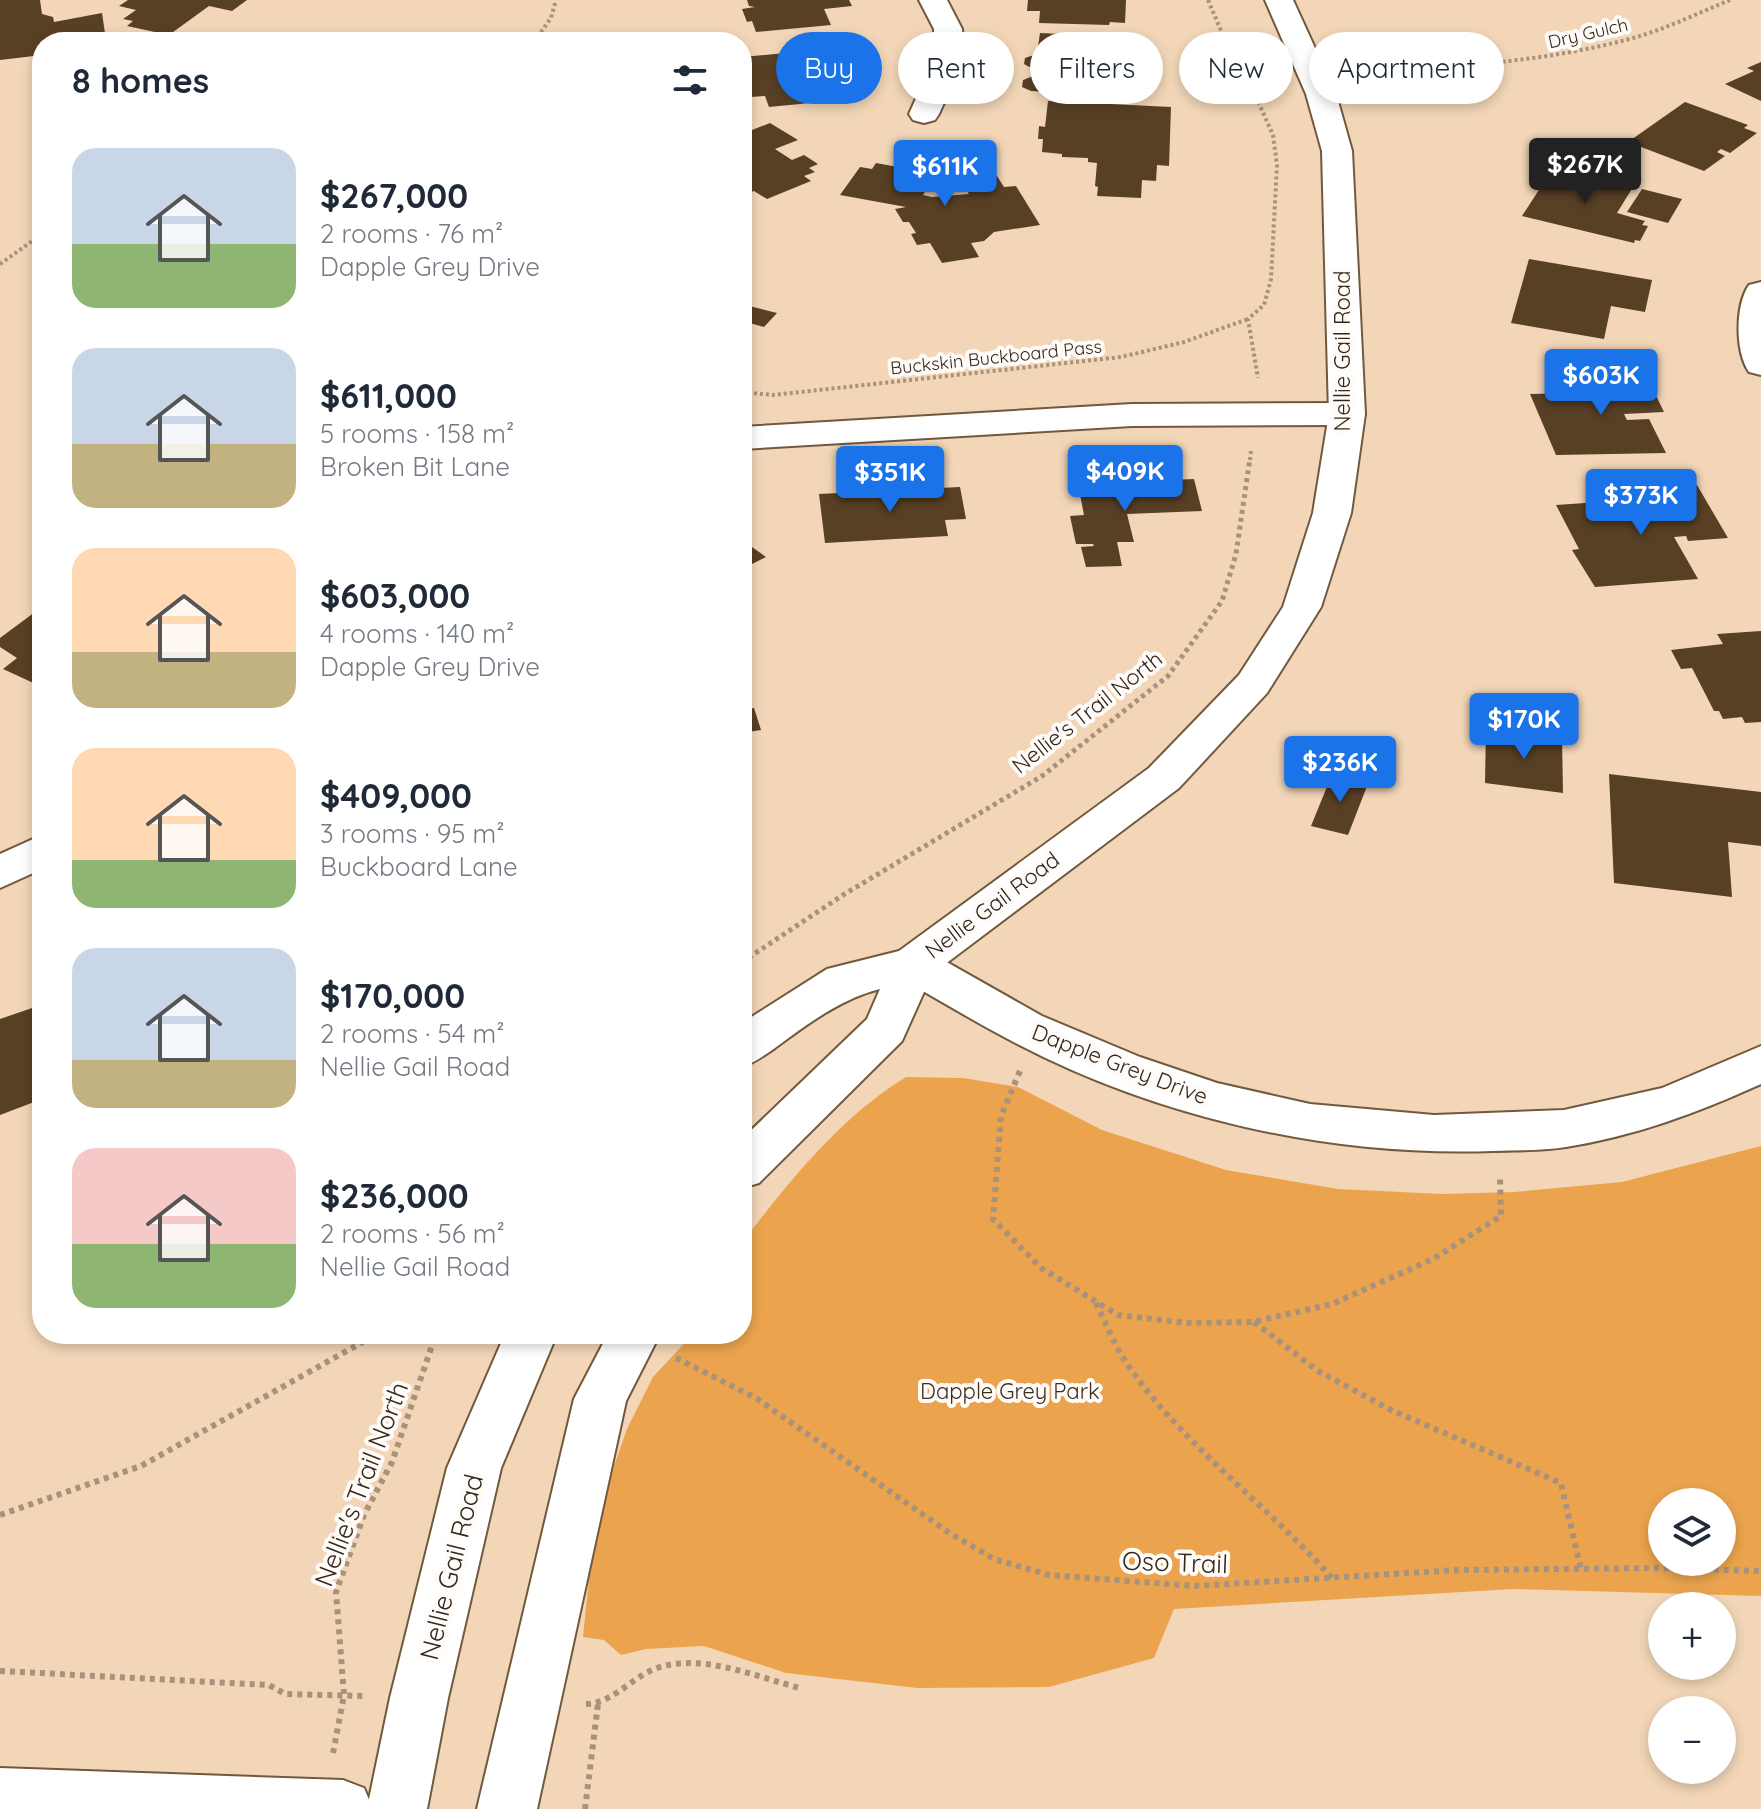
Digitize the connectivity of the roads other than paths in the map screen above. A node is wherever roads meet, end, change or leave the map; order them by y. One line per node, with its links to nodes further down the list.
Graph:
1 (933, 0): 3 (street)
2 (1279, 0): 6 (street, Nellie Gail Road)
3 (924, 114)
4 (1761, 292): 5 (street)
5 (1761, 365)
6 (1347, 414): 7 (street); 10 (street, Nellie Gail Road)
7 (752, 437)
8 (32, 855): 9 (street)
9 (0, 873)
10 (913, 964): 11 (street, Nellie Gail Road); 12 (street, Dapple Grey Drive); 13 (street, Nellie Gail Road)
11 (752, 1040)
12 (1761, 1064)
13 (752, 1159)
14 (527, 1344): 19 (street, Nellie Gail Road)
15 (647, 1344): 20 (street)
16 (0, 1797): 17 (street)
17 (322, 1808): 18 (street)
18 (343, 1809)
19 (397, 1809)
20 (507, 1809)

